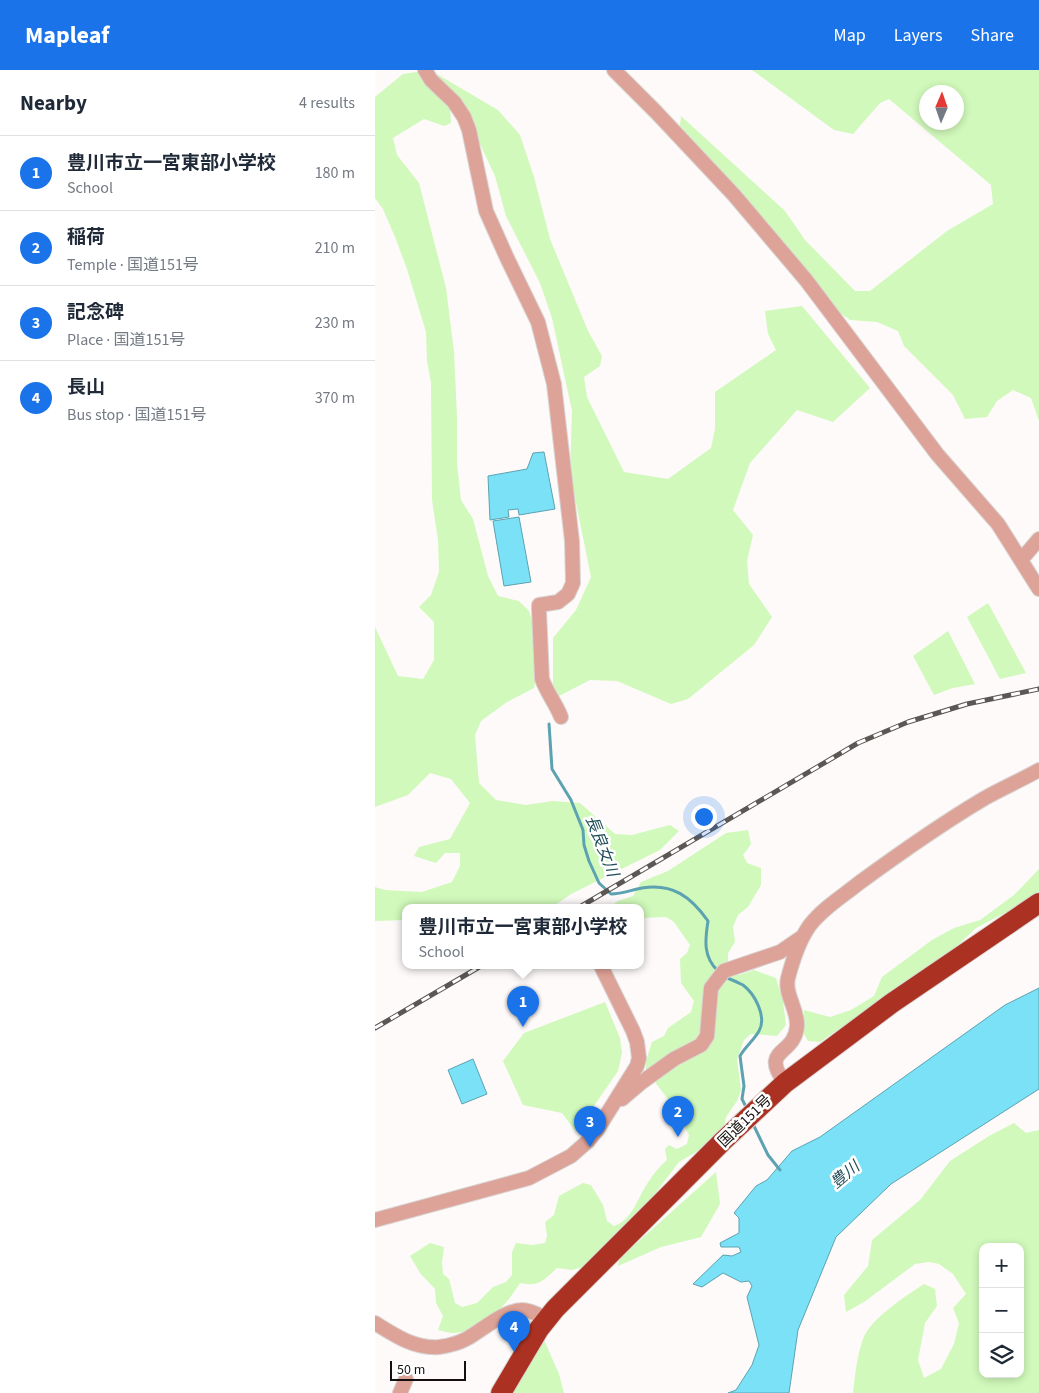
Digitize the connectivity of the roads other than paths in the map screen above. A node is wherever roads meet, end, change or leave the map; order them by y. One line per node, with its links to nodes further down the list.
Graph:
1 (425, 70): 6 (street)
2 (614, 70): 4 (street)
3 (1039, 539): 4 (street)
4 (1021, 560): 5 (street)
5 (1039, 589)
6 (561, 717)
7 (1039, 770): 9 (street)
8 (1039, 903): 11 (highway, 国道151号)
9 (802, 937): 11 (street); 12 (street)
10 (602, 969): 12 (street)
11 (785, 1083): 14 (highway, 国道151号)
12 (615, 1102): 13 (street)
13 (375, 1220)
14 (547, 1319): 15 (street); 18 (highway, 国道151号)
15 (375, 1323)
16 (406, 1379): 17 (street)
17 (400, 1393)
18 (501, 1393)

